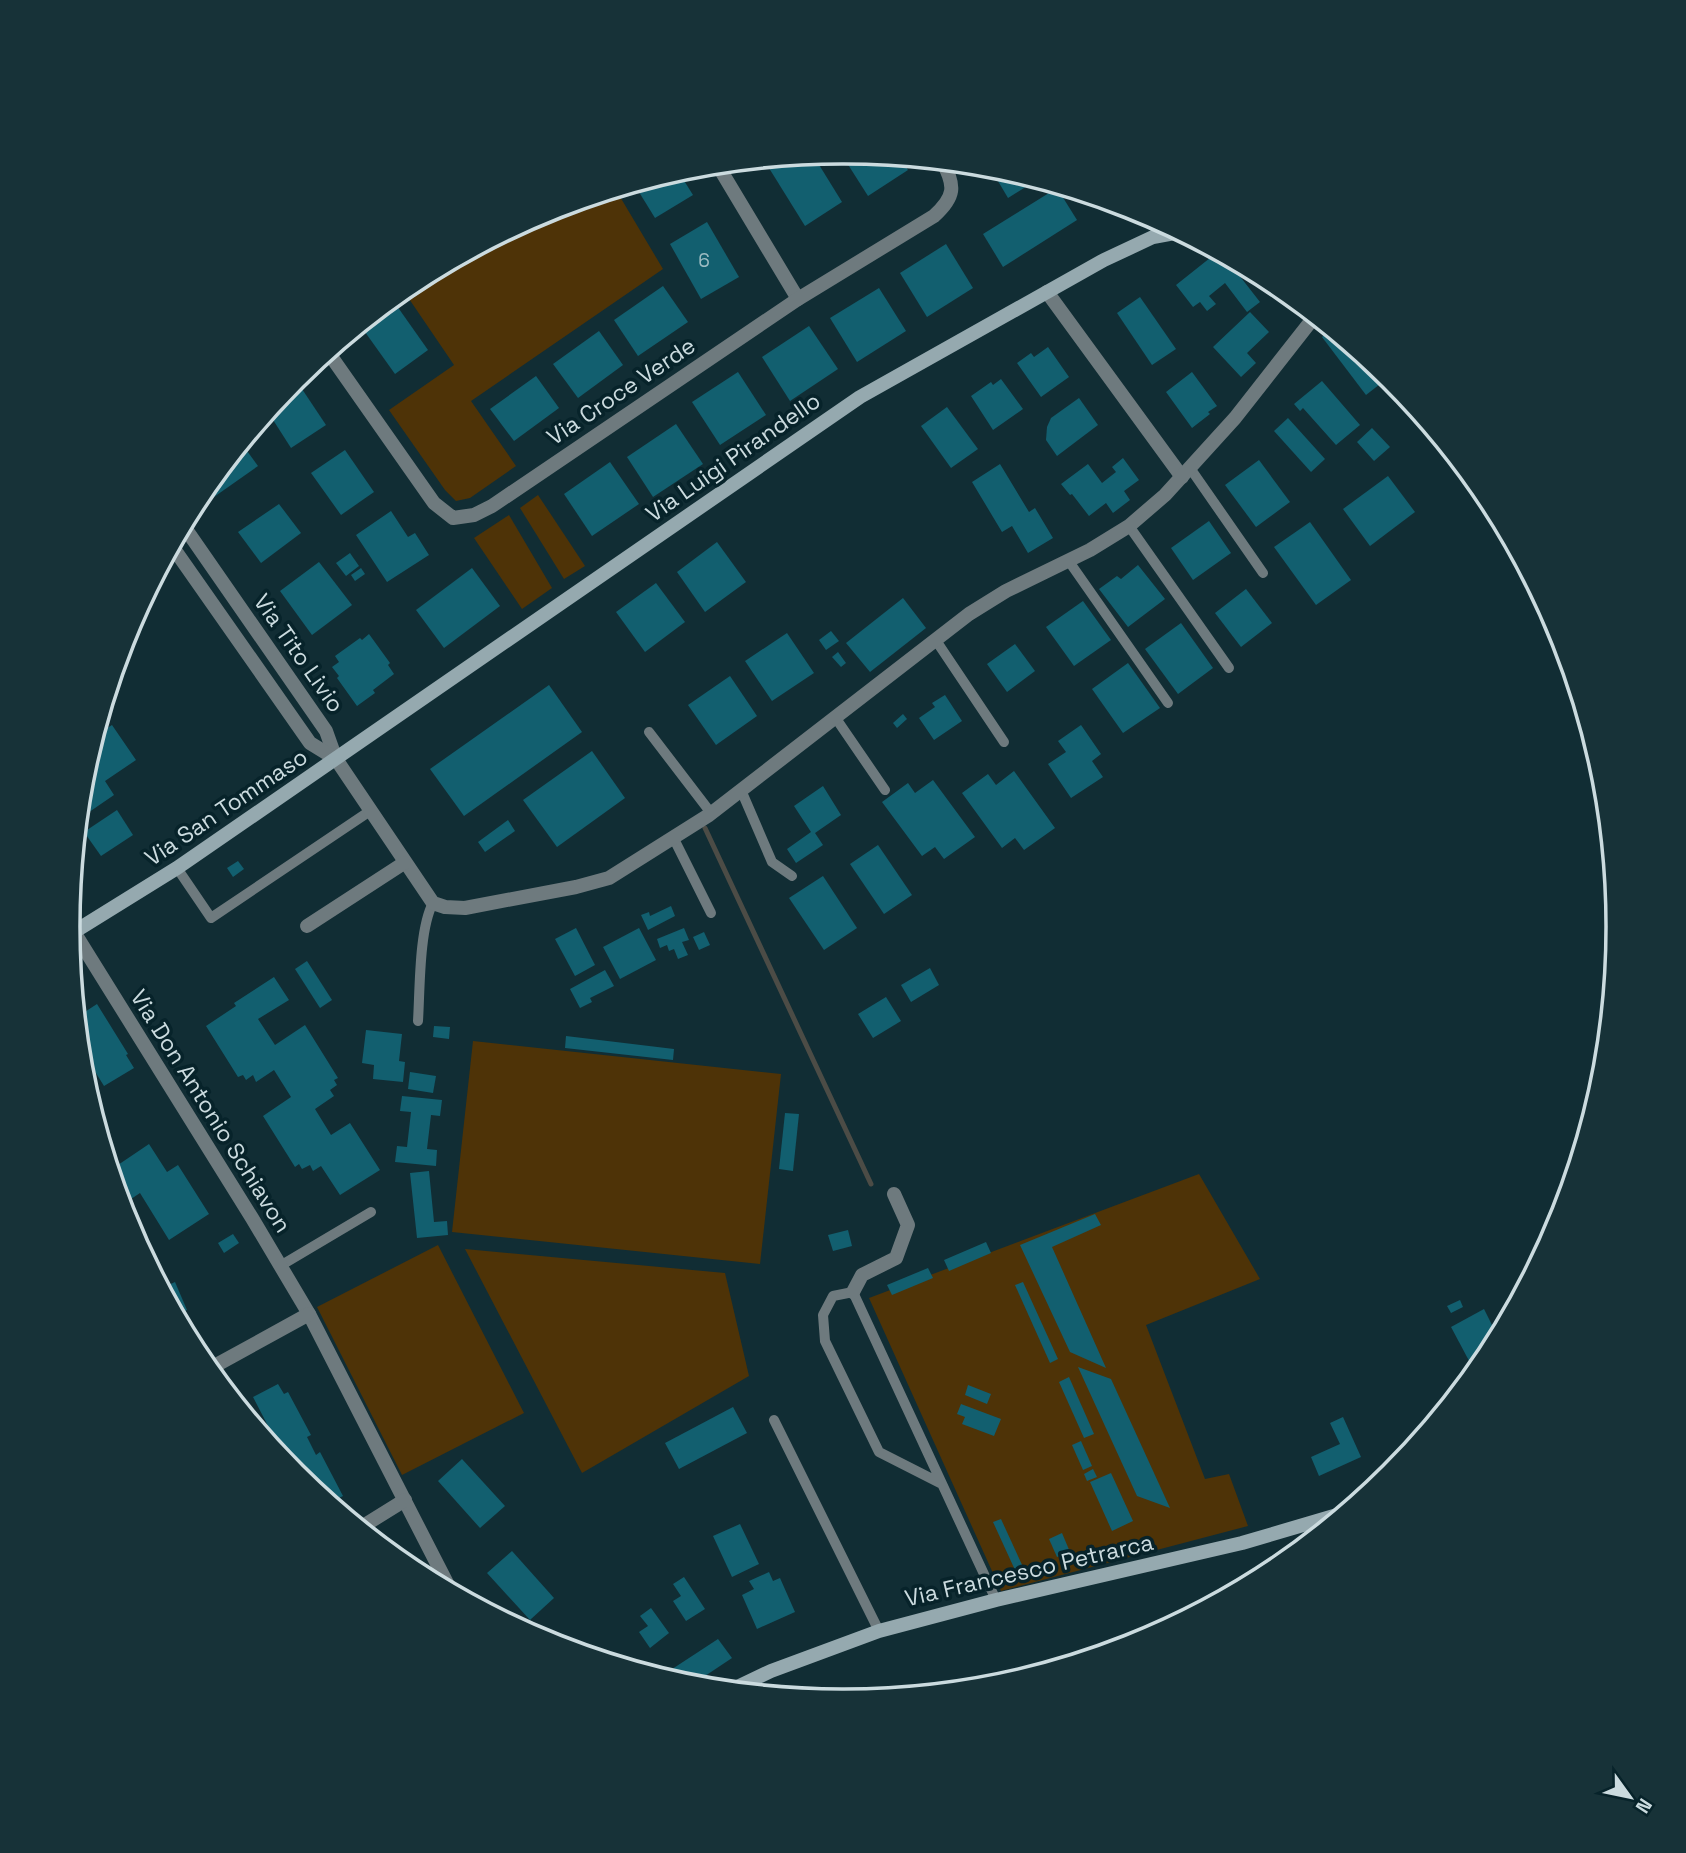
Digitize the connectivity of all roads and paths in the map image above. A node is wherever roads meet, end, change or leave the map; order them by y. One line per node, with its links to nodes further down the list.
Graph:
1 (948, 172): 5 (street, Via Croce Verde)
2 (723, 174): 5 (street)
3 (1163, 235): 4 (street, Via Luigi Pirandello)
4 (1047, 292): 8 (street); 20 (street, Via Luigi Pirandello)
5 (798, 299): 7 (street, Via Croce Verde)
6 (1309, 324): 8 (street)
7 (333, 360)
8 (1186, 472): 9 (street); 13 (lane)
9 (1129, 526): 12 (street); 15 (lane)
10 (189, 535): 20 (street, Via Tito Livio)
11 (178, 554): 20 (street, Via Tito Livio)
12 (1068, 560): 14 (street); 16 (lane)
13 (1263, 573)
14 (935, 639): 17 (street); 19 (lane)
15 (1229, 668)
16 (1168, 703)
17 (835, 717): 21 (street); 22 (lane)
18 (649, 732): 24 (lane)
19 (1004, 743)
20 (335, 760): 23 (street, Via San Tommaso); 27 (street, Via San Tommaso)
21 (741, 790): 24 (street); 28 (lane)
22 (885, 790)
23 (370, 811): 26 (street, Via San Tommaso); 27 (lane)
24 (711, 813): 25 (street)
25 (674, 839): 29 (street); 30 (lane)
26 (404, 863): 29 (street, Via San Tommaso); 31 (street)
27 (177, 869): 32 (street, Via San Tommaso)
28 (792, 876)
29 (433, 903): 34 (lane)
30 (711, 913)
31 (307, 926)
32 (80, 928)
33 (81, 950): 37 (street, Via Don Antonio Schiavon)
34 (418, 1021)
35 (894, 1194): 38 (street)
36 (371, 1212): 37 (lane)
37 (280, 1266): 39 (street, Via Don Antonio Schiavon)
38 (853, 1292): 42 (lane); 42 (lane)
39 (309, 1314): 40 (street); 43 (street, Via Don Antonio Schiavon)
40 (219, 1364)
41 (774, 1420): 48 (lane)
42 (942, 1484): 47 (lane)
43 (405, 1500): 45 (street); 46 (street, Via Don Antonio Schiavon)
44 (1321, 1520): 47 (street, Via Francesco Petrarca)
45 (369, 1523)
46 (443, 1575)
47 (996, 1600): 48 (street, Via Francesco Petrarca)
48 (879, 1630): 49 (street, Via Francesco Petrarca)
49 (747, 1682)

